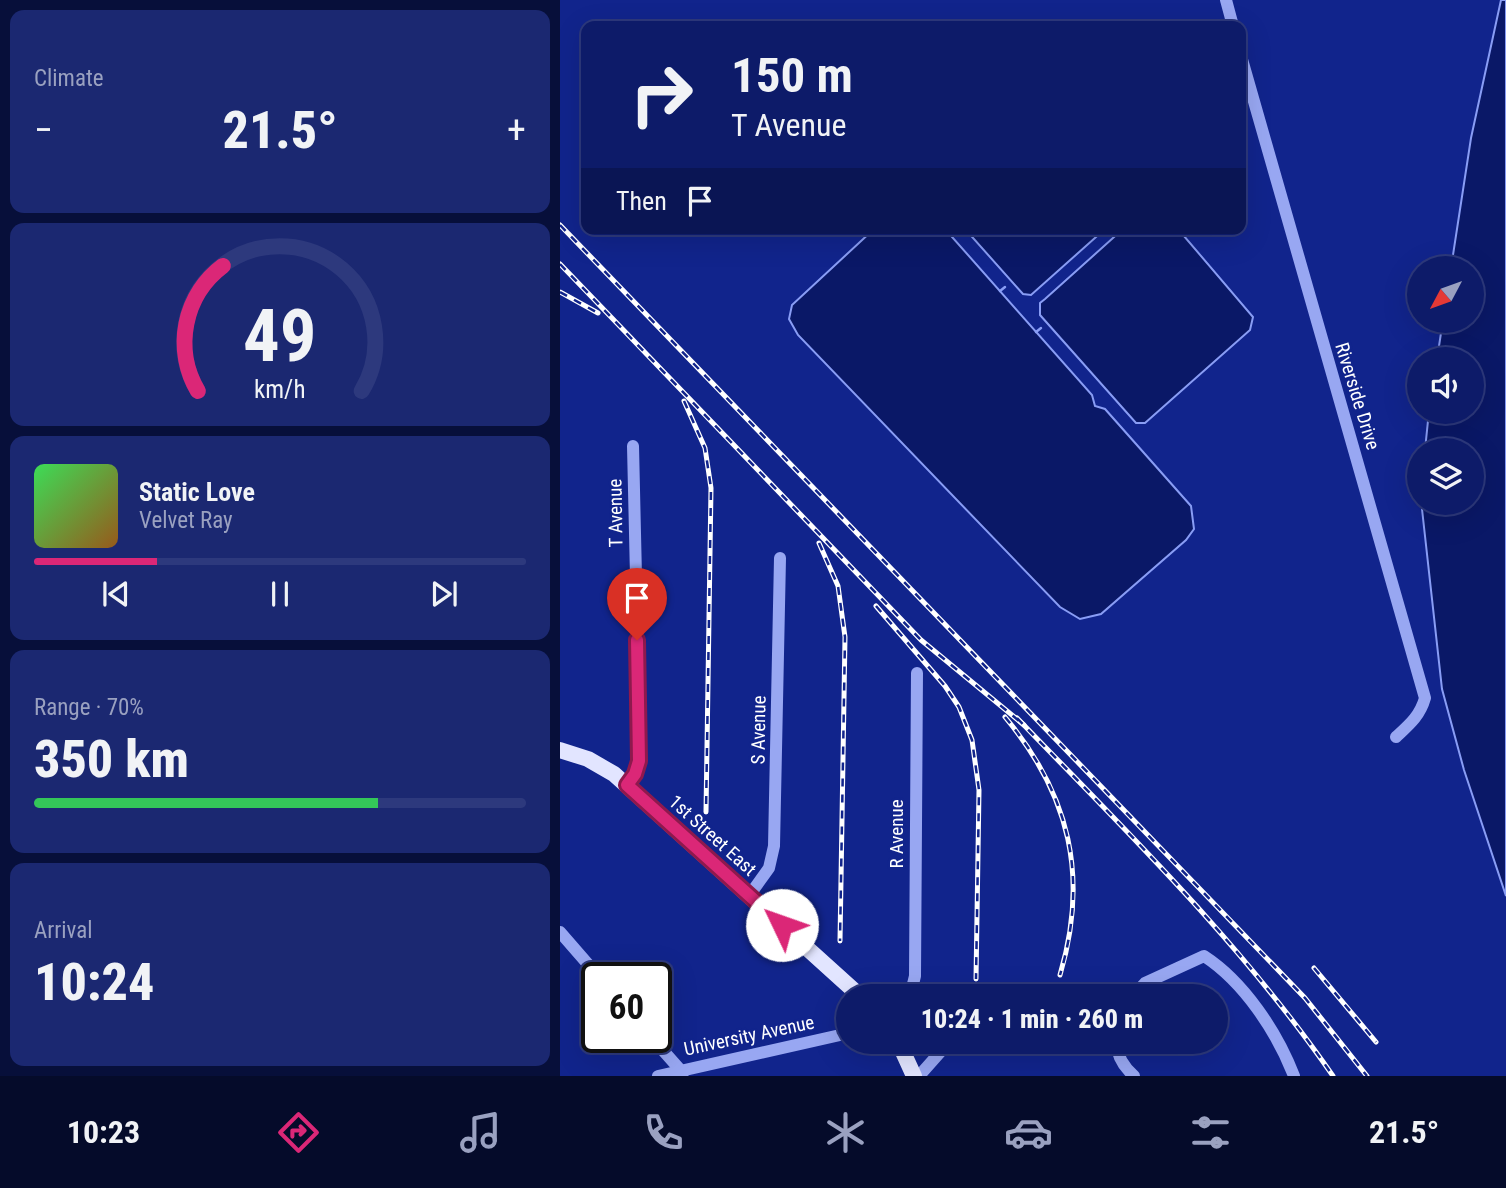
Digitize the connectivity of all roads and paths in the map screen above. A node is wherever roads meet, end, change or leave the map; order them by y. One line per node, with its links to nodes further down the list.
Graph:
1 (1226, 0): 2 (street)
2 (1232, 21)
3 (1246, 73): 7 (street, Riverside Drive)
4 (632, 446): 9 (street, T Avenue)
5 (780, 558): 10 (street, S Avenue)
6 (917, 673): 14 (street, R Avenue)
7 (1396, 737)
8 (560, 750): 9 (main road, 1st Street East)
9 (627, 785): 10 (main road, 1st Street East)
10 (749, 896): 13 (main road, 1st Street East)
11 (560, 932): 12 (street)
12 (586, 962)
13 (847, 984)
14 (913, 984)
15 (1144, 984): 25 (street)
16 (836, 1036): 21 (street, University Avenue)
17 (665, 1053): 21 (street)
18 (905, 1054): 24 (main road)
19 (937, 1054): 24 (street)
20 (1118, 1054): 22 (street)
21 (682, 1073): 23 (street, University Avenue)
22 (1126, 1073)
23 (657, 1076)
24 (916, 1076)
25 (1294, 1076)

